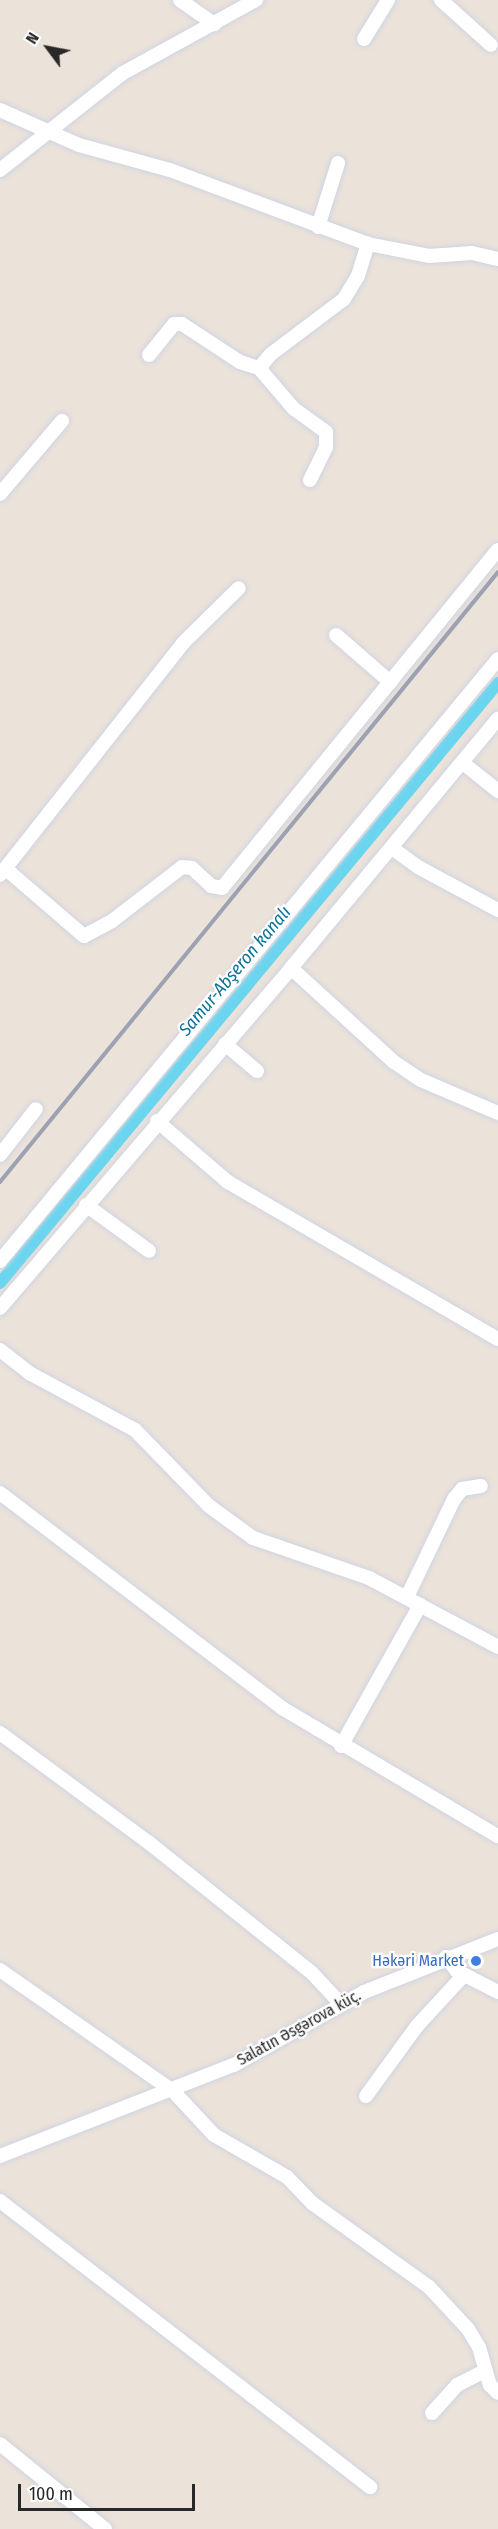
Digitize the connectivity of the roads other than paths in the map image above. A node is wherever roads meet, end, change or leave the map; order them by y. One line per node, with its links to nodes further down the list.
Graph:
1 (180, 0): 5 (street)
2 (256, 0): 5 (street)
3 (388, 0): 6 (street)
4 (441, 0): 7 (street)
5 (214, 24): 9 (street)
6 (364, 39)
7 (491, 45)
8 (0, 111): 9 (street)
9 (48, 133): 11 (street); 12 (street)
10 (338, 163): 12 (street)
11 (0, 170)
12 (318, 227): 13 (street)
13 (368, 244): 14 (street); 16 (street)
14 (498, 258)
15 (149, 355): 16 (street)
16 (259, 368): 18 (street)
17 (62, 421): 19 (street)
18 (310, 480)
19 (0, 494)
20 (498, 550): 24 (street)
21 (239, 588): 29 (street)
22 (336, 635): 24 (street)
23 (498, 659): 40 (street)
24 (390, 682): 29 (street)
25 (498, 719): 26 (street)
26 (462, 763): 27 (street); 28 (street)
27 (498, 791)
28 (392, 848): 30 (street); 31 (street)
29 (3, 872)
30 (498, 910)
31 (291, 968): 32 (street); 35 (street)
32 (225, 1044): 33 (street); 36 (street)
33 (257, 1071)
34 (36, 1109): 37 (street)
35 (498, 1113)
36 (157, 1121): 38 (street); 42 (street)
37 (0, 1155)
38 (86, 1205): 39 (street); 41 (street)
39 (149, 1251)
40 (0, 1261)
41 (0, 1308)
42 (498, 1339)
43 (0, 1350): 46 (street)
44 (481, 1486): 46 (street)
45 (0, 1493): 50 (street)
46 (407, 1598): 47 (street)
47 (420, 1605): 48 (street); 50 (street)
48 (498, 1647)
49 (0, 1733): 57 (street)
50 (340, 1746): 51 (street)
51 (498, 1836)
52 (498, 1939): 53 (street, Salatın Əsgərova küç.)
53 (446, 1957): 55 (street); 57 (street, Salatın Əsgərova küç.)
54 (0, 1970): 58 (street)
55 (463, 1976): 56 (street); 59 (street)
56 (498, 1992)
57 (341, 2004): 58 (street, Salatın Əsgərova küç.)
58 (173, 2091): 60 (street, Salatın Əsgərova küç.); 62 (street)
59 (366, 2096)
60 (0, 2156)
61 (0, 2201): 66 (street)
62 (485, 2371): 63 (street); 64 (street)
63 (498, 2393)
64 (432, 2413)
65 (0, 2444): 67 (street)
66 (370, 2487)
67 (105, 2529)

